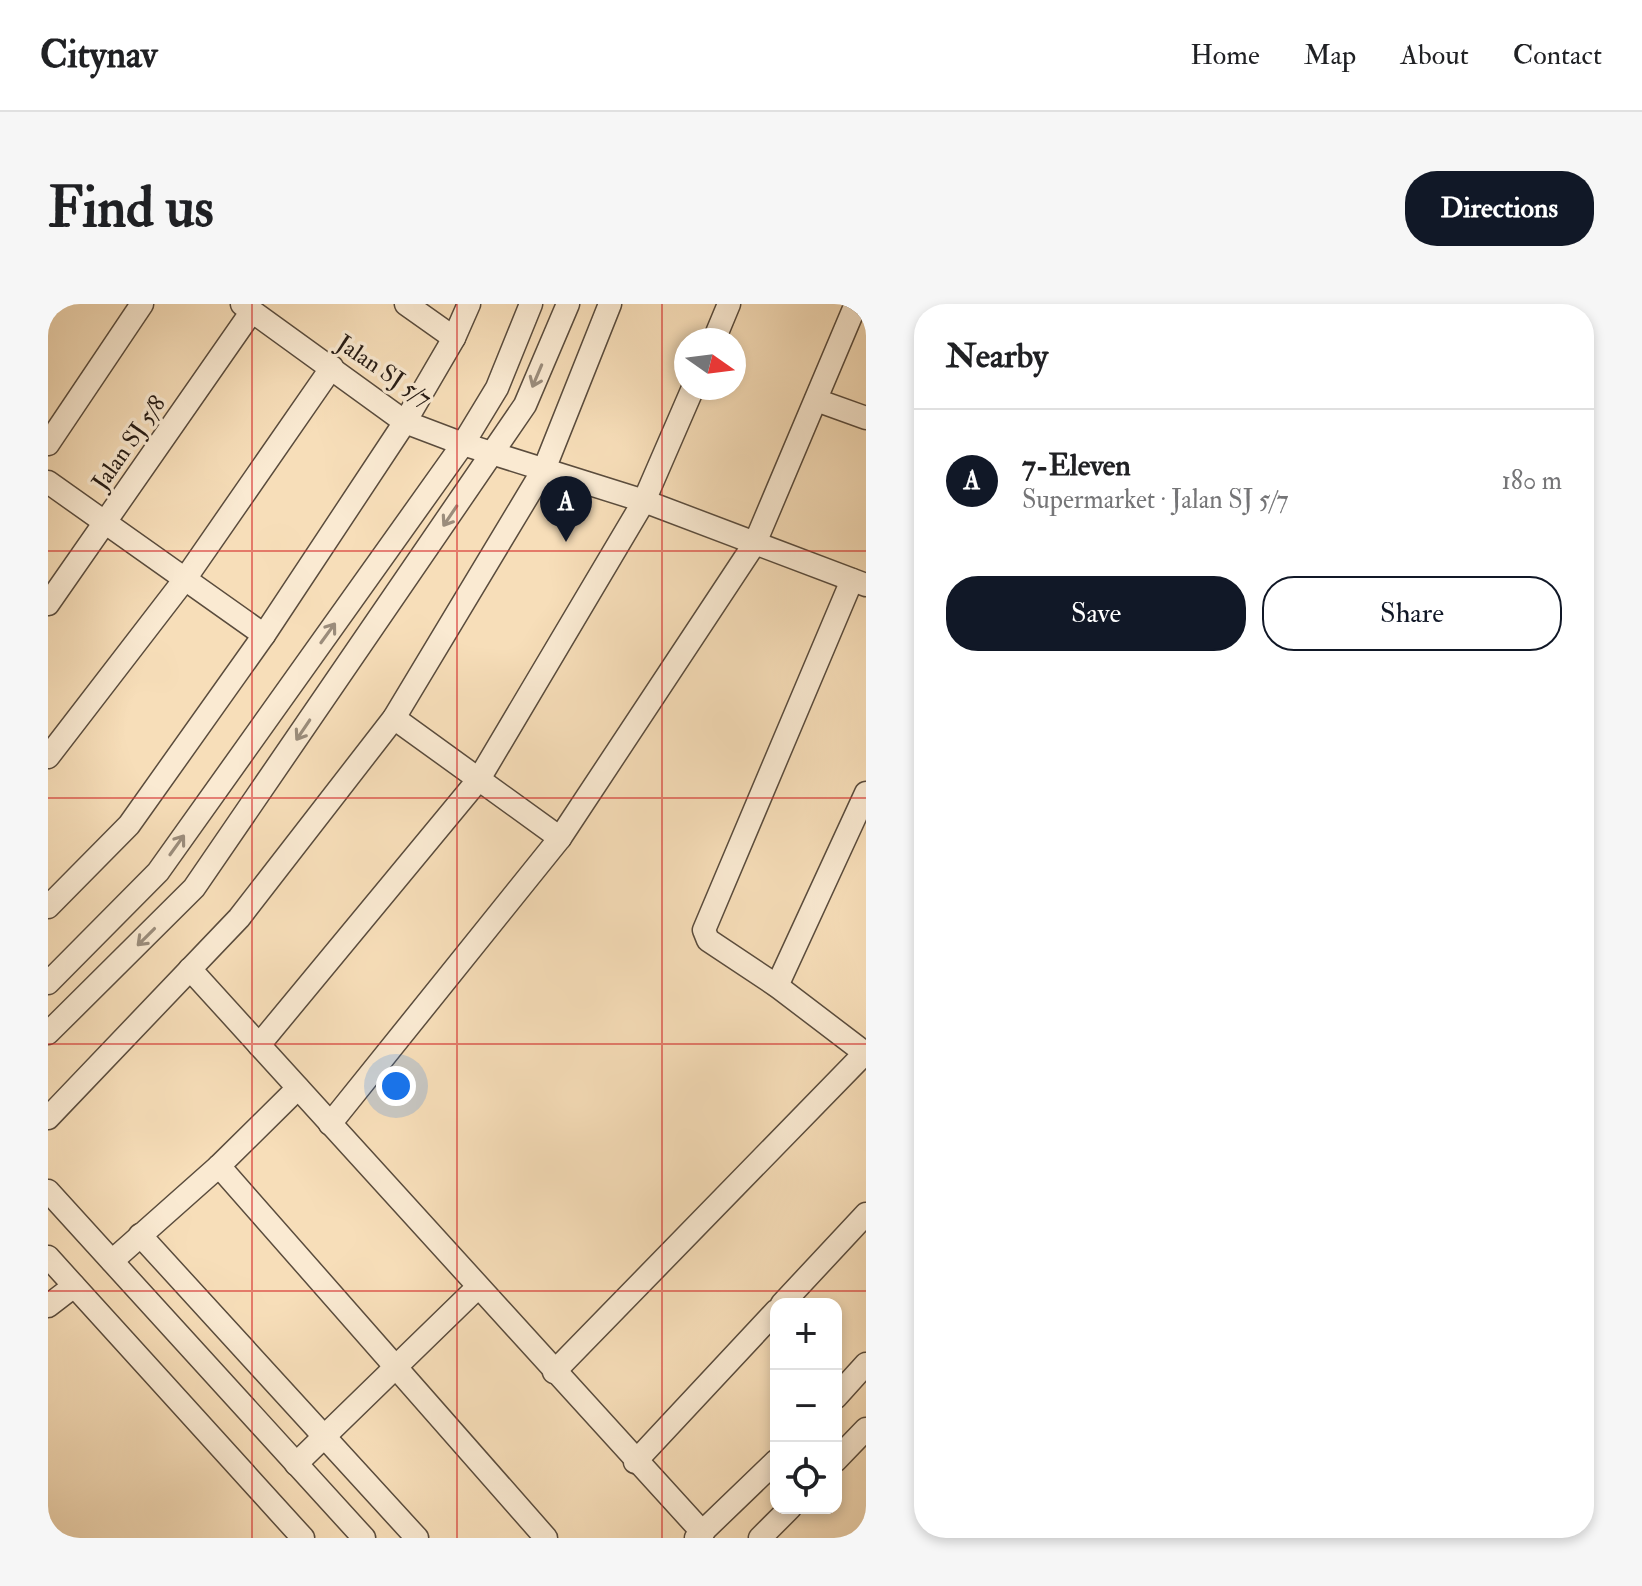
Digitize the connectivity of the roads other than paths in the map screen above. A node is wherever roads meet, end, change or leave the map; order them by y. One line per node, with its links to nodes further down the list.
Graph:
1 (142, 304): 17 (street)
2 (406, 304): 11 (street)
3 (469, 304): 11 (street)
4 (531, 304): 18 (street)
5 (568, 304): 19 (street, one-way to 19)
6 (610, 304): 20 (street)
7 (729, 304): 10 (street)
8 (851, 306): 14 (street)
9 (247, 307): 12 (street, Jalan SJ 5/7); 23 (street, Jalan SJ 5/8)
10 (719, 328)
11 (454, 338): 16 (street)
12 (332, 367): 16 (street, Jalan SJ 5/7); 25 (street)
13 (688, 400): 22 (street)
14 (816, 400): 15 (street); 24 (street)
15 (866, 418)
16 (405, 422): 18 (street, Jalan SJ 5/7); 28 (street)
17 (48, 444)
18 (463, 444): 19 (street, Jalan SJ 5/7); 36 (street, one-way to 18)
19 (494, 452): 20 (street, Jalan SJ 5/7); 38 (street, one-way to 38)
20 (545, 467): 22 (street, Jalan SJ 5/7); 29 (street)
21 (48, 482): 23 (street)
22 (644, 501): 24 (street, Jalan SJ 5/7); 31 (street)
23 (105, 522): 25 (street); 27 (street, Jalan SJ 5/8)
24 (755, 543): 26 (street, Jalan SJ 5/7); 33 (street)
25 (185, 579): 28 (street); 30 (street)
26 (859, 583): 37 (street)
27 (48, 604)
28 (264, 635): 34 (street)
29 (394, 718): 31 (street); 35 (street)
30 (48, 757)
31 (479, 779): 33 (street); 39 (street)
32 (866, 793): 37 (street)
33 (560, 838): 43 (street)
34 (52, 895)
35 (190, 969): 39 (street); 42 (street)
36 (48, 983)
37 (777, 986): 40 (street)
38 (48, 1033)
39 (259, 1045): 41 (street)
40 (865, 1052): 57 (street)
41 (298, 1088): 43 (street); 44 (street)
42 (48, 1118)
43 (330, 1124): 51 (street)
44 (219, 1166): 47 (street); 56 (street)
45 (48, 1191): 49 (street)
46 (866, 1214): 52 (street)
47 (140, 1235): 49 (street); 60 (street)
48 (48, 1257): 50 (street)
49 (112, 1261): 63 (street)
50 (74, 1286): 53 (street); 67 (street)
51 (478, 1287): 56 (street); 57 (street)
52 (788, 1298)
53 (48, 1306)
54 (770, 1317): 62 (street)
55 (866, 1364): 58 (street)
56 (396, 1367): 60 (street); 70 (street)
57 (554, 1372): 62 (street)
58 (842, 1390)
59 (866, 1429): 61 (street)
60 (323, 1438): 63 (street); 69 (street)
61 (842, 1454)
62 (635, 1462): 66 (street)
63 (296, 1464): 68 (street)
64 (770, 1467): 66 (street)
65 (784, 1514): 71 (street)
66 (700, 1536)
67 (303, 1538)
68 (364, 1538)
69 (417, 1538)
70 (546, 1538)
71 (760, 1538)

